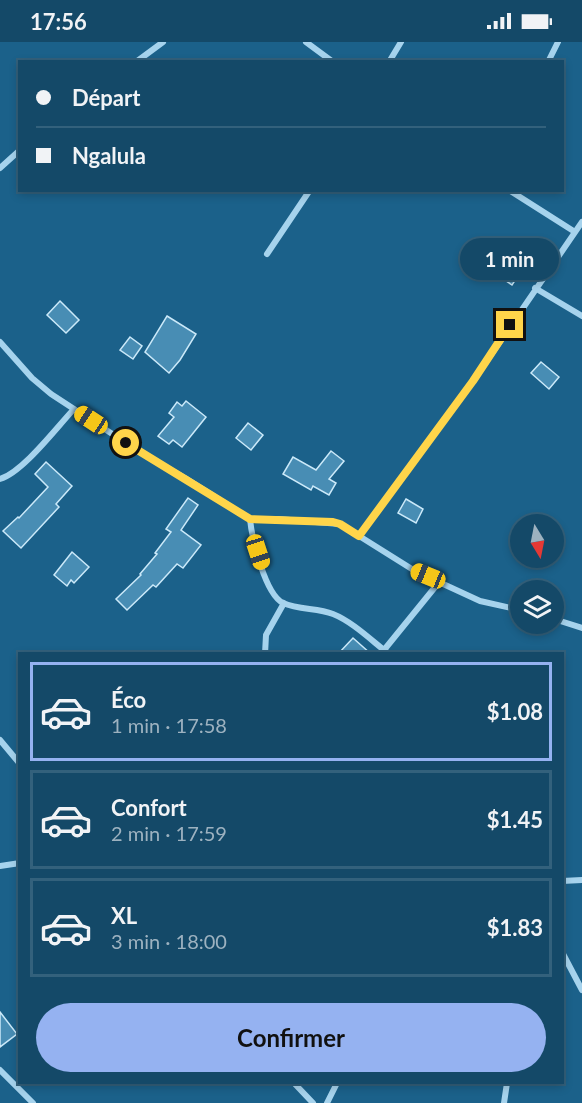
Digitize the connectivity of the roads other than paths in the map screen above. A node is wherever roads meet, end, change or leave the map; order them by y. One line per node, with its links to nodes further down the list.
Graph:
1 (163, 42): 5 (street)
2 (306, 42): 6 (street)
3 (401, 42): 7 (street)
4 (558, 42): 8 (street)
5 (139, 60)
6 (330, 60)
7 (390, 60)
8 (549, 60)
9 (18, 152): 10 (street)
10 (0, 168)
11 (309, 192): 15 (street)
12 (512, 192): 14 (street)
13 (582, 222): 14 (street)
14 (575, 232): 16 (street)
15 (267, 254)
16 (535, 288): 17 (street); 22 (street)
17 (582, 316)
18 (0, 342): 19 (street)
19 (74, 409): 20 (street); 21 (street)
20 (0, 479)
21 (250, 519): 22 (street); 24 (street)
22 (359, 536): 23 (street)
23 (440, 581): 25 (street); 29 (street)
24 (284, 603): 28 (street); 29 (street)
25 (510, 608)
26 (564, 622): 27 (street)
27 (582, 628)
28 (265, 652)
29 (387, 652)
30 (0, 740): 31 (street)
31 (18, 762)
32 (18, 863): 33 (street)
33 (0, 866)
34 (582, 880): 35 (street)
35 (564, 881)
36 (564, 956): 37 (street)
37 (582, 990)
38 (0, 1070): 42 (street)
39 (295, 1084): 43 (street)
40 (336, 1084): 44 (street)
41 (507, 1084): 45 (street)
42 (33, 1103)
43 (313, 1103)
44 (327, 1103)
45 (504, 1103)

